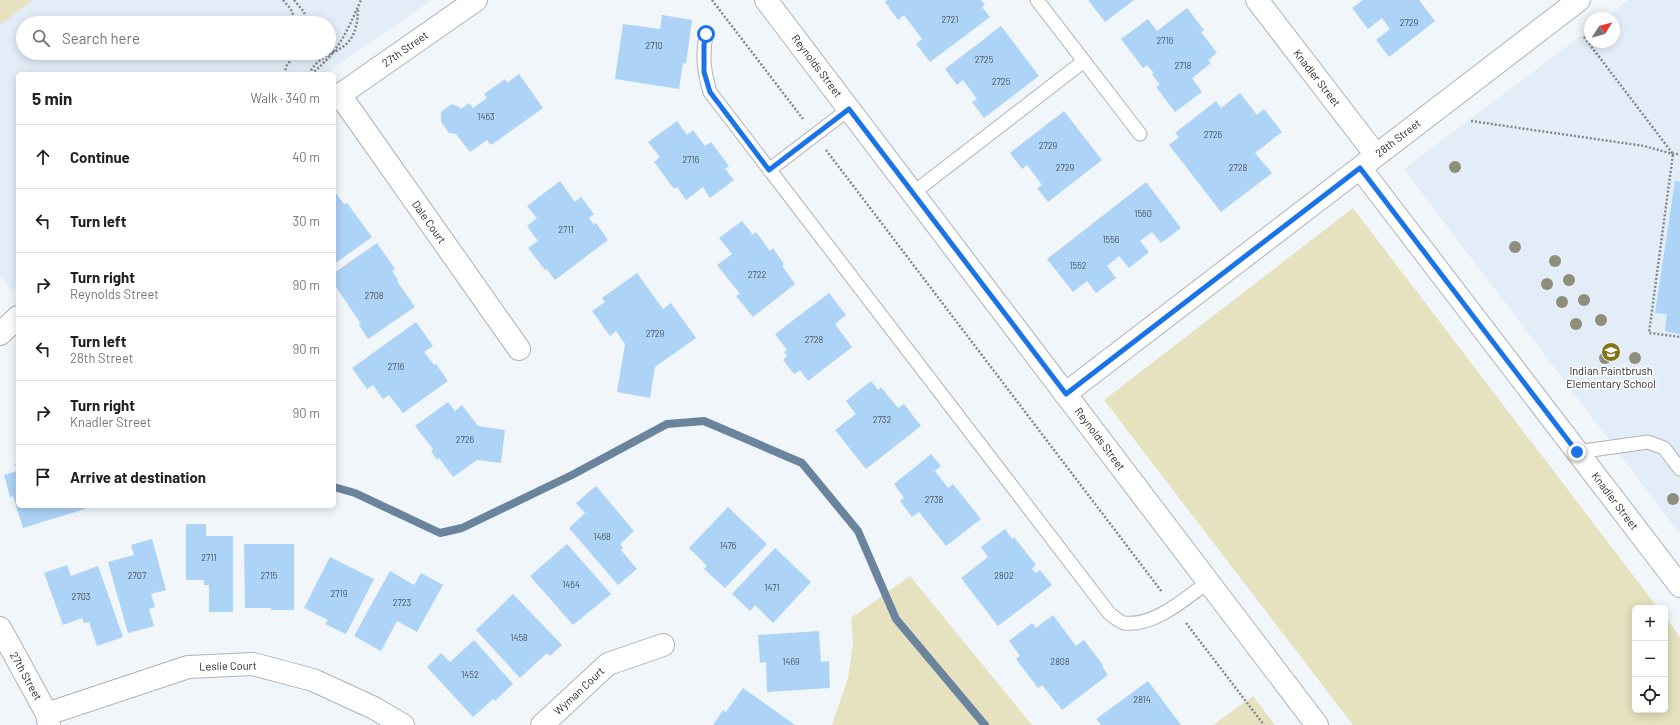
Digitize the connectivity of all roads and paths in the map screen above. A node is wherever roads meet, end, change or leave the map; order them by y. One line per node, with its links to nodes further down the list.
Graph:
1 (283, 0): 11 (path)
2 (294, 0): 12 (path)
3 (361, 0): 10 (path)
4 (476, 0): 24 (street, 27th Street)
5 (712, 0): 28 (path)
6 (766, 0): 25 (street, Reynolds Street)
7 (1037, 0): 20 (lane)
8 (1257, 0): 31 (street, Knadler Street)
9 (1579, 0): 31 (street, 28th Street)
10 (358, 6): 15 (path); 16 (path)
11 (294, 16)
12 (305, 16)
13 (706, 34): 32 (lane)
14 (1592, 48): 29 (path)
15 (336, 50)
16 (336, 52)
17 (291, 60): 21 (path)
18 (321, 60): 22 (path)
19 (326, 60): 23 (path)
20 (1084, 61): 27 (lane); 33 (lane)
21 (285, 72)
22 (311, 72)
23 (312, 72)
24 (337, 96): 37 (street, Dale Court)
25 (849, 109): 28 (lane); 33 (street, Reynolds Street)
26 (1471, 121): 29 (path)
27 (1140, 134)
28 (815, 135): 32 (lane); 43 (path)
29 (1673, 154): 30 (path); 36 (path)
30 (1680, 154)
31 (1368, 162): 38 (street, 28th Street); 39 (street, Knadler Street)
32 (769, 170): 43 (lane)
33 (913, 193): 38 (street, Reynolds Street)
34 (16, 319): 35 (street)
35 (0, 334)
36 (1680, 337)
37 (519, 349)
38 (1066, 394): 41 (street, Reynolds Street)
39 (1577, 452): 40 (lane); 42 (street, Knadler Street)
40 (1680, 469)
41 (1208, 582): 43 (lane); 50 (street, Reynolds Street)
42 (1680, 586)
43 (1174, 607): 49 (path)
44 (0, 628): 46 (street, 27th Street)
45 (663, 645): 48 (street, Wyman Court)
46 (48, 720): 47 (street, Leslie Court)
47 (403, 725)
48 (542, 725)
49 (1264, 725)
50 (1317, 725)

